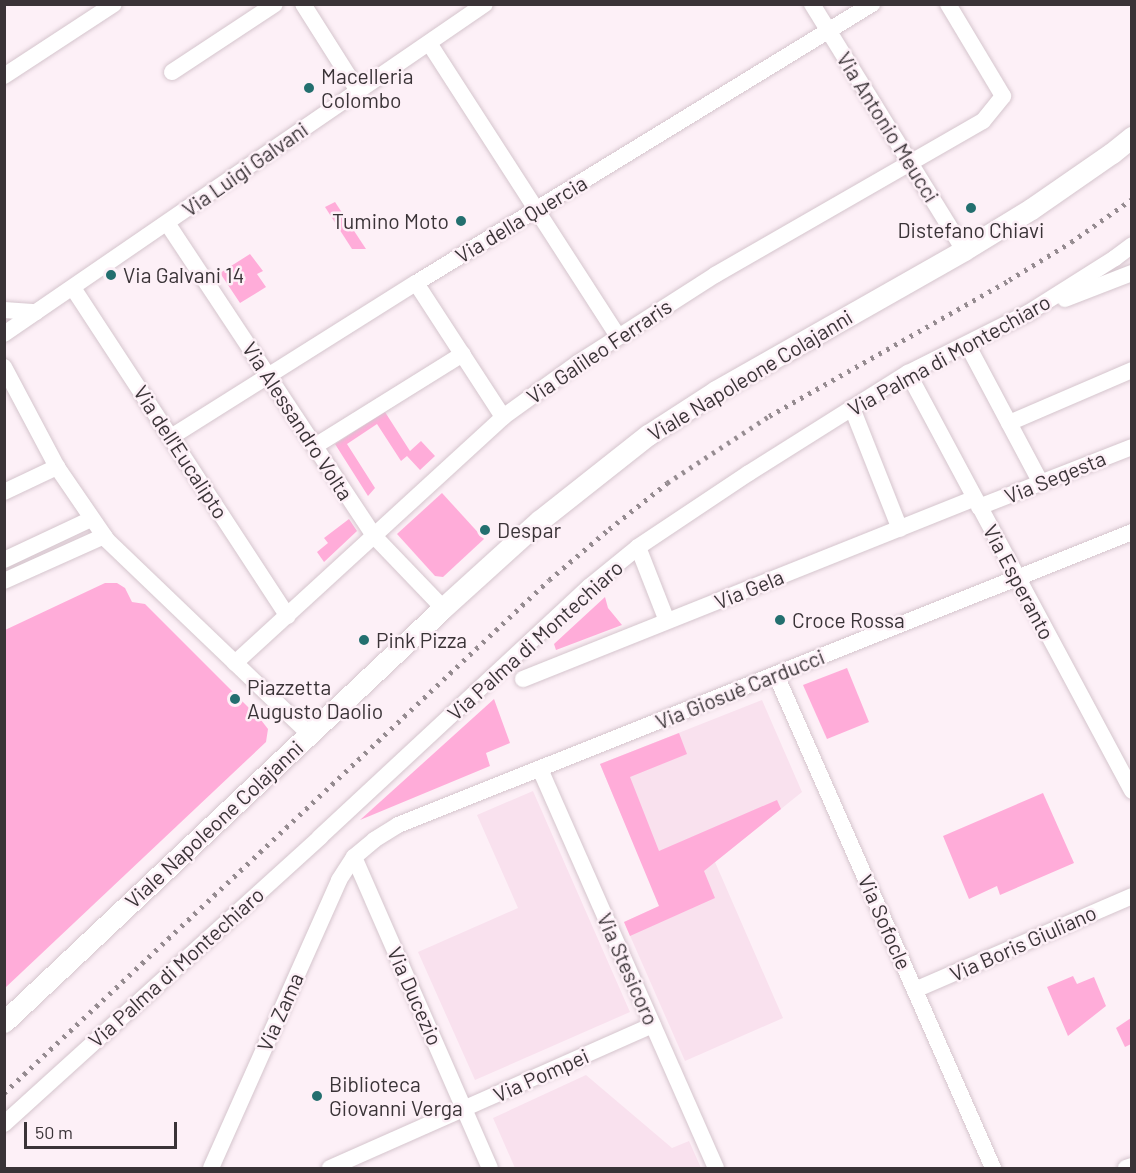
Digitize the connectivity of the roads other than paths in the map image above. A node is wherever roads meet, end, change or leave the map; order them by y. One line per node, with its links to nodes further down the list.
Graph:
1 (114, 4): 11 (street)
2 (275, 4): 10 (street)
3 (303, 4): 12 (street)
4 (485, 4): 9 (street, Via Luigi Galvani)
5 (812, 4): 8 (street, Via Antonio Meucci)
6 (872, 4): 8 (street, Via della Quercia)
7 (948, 4): 14 (street, Via Galileo Ferraris)
8 (829, 31): 14 (street, Via Antonio Meucci); 15 (street, Via della Quercia)
9 (429, 43): 12 (street, Via Luigi Galvani); 15 (street)
10 (172, 72)
11 (4, 76)
12 (358, 91): 16 (street, Via Luigi Galvani)
13 (1131, 137): 18 (street, Viale Napoleone Colajanni)
14 (911, 163): 18 (street, Via Antonio Meucci); 26 (street, Via Galileo Ferraris)
15 (537, 210): 20 (street, Via della Quercia); 26 (street)
16 (167, 223): 21 (street, Via Luigi Galvani); 32 (street, Via Alessandro Volta)
17 (1131, 245): 24 (street, Via Palma di Montechiaro)
18 (964, 250): 52 (street, Viale Napoleone Colajanni)
19 (1131, 273): 24 (street)
20 (416, 283): 28 (street); 32 (street, Via della Quercia)
21 (73, 288): 23 (street, Via Luigi Galvani); 36 (street, Via dell'Eucalipto)
22 (4, 310): 23 (street)
23 (36, 312): 25 (street, Via Luigi Galvani)
24 (1028, 314): 27 (street, Via Palma di Montechiaro)
25 (4, 334)
26 (618, 336): 34 (street, Via Galileo Ferraris)
27 (967, 344): 31 (street, Via Palma di Montechiaro); 35 (street)
28 (463, 354): 34 (street); 37 (street)
29 (4, 366): 39 (street)
30 (1131, 370): 35 (street)
31 (908, 373): 33 (street, Via Palma di Montechiaro); 42 (street, Via Esperanto)
32 (269, 376): 36 (street, Via della Quercia); 37 (street, Via Alessandro Volta)
33 (852, 408): 44 (street); 48 (street, Via Palma di Montechiaro)
34 (503, 417): 47 (street, Via Galileo Ferraris)
35 (1009, 423): 40 (street)
36 (171, 437): 53 (street, Via dell'Eucalipto)
37 (315, 446): 47 (street, Via Alessandro Volta)
38 (1131, 447): 40 (street, Via Segesta)
39 (57, 467): 41 (street); 43 (street)
40 (1041, 483): 42 (street, Via Segesta)
41 (4, 492)
42 (977, 503): 44 (street, Via Gela); 50 (street, Via Esperanto)
43 (91, 519): 46 (street); 49 (street)
44 (900, 529): 54 (street, Via Gela)
45 (1131, 532): 50 (street, Via Giosuè Carducci)
46 (104, 536): 51 (street); 55 (street)
47 (375, 537): 52 (street, Via Alessandro Volta); 53 (street, Via Galileo Ferraris)
48 (638, 547): 54 (street); 67 (street, Via Palma di Montechiaro)
49 (4, 560)
50 (1017, 578): 56 (street, Via Giosuè Carducci); 60 (street, Via Esperanto)
51 (4, 581)
52 (443, 608): 58 (street, Viale Napoleone Colajanni)
53 (288, 616): 55 (street, Via Galileo Ferraris)
54 (667, 621): 57 (street, Via Gela)
55 (235, 663): 58 (street)
56 (776, 675): 59 (street, Via Giosuè Carducci); 63 (street, Via Sofocle)
57 (523, 679)
58 (310, 735): 64 (street, Viale Napoleone Colajanni)
59 (540, 769): 61 (street, Via Giosuè Carducci); 65 (street, Via Stesicoro)
60 (1131, 790)
61 (354, 857): 66 (street, Via Ducezio); 69 (street, Via Zama)
62 (1131, 896): 63 (street, Via Boris Giuliano)
63 (915, 990): 73 (street, Via Sofocle)
64 (4, 1022)
65 (653, 1025): 66 (street, Via Pompei); 72 (street, Via Stesicoro)
66 (464, 1110): 70 (street, Via Pompei); 71 (street, Via Ducezio)
67 (4, 1124)
68 (1131, 1166): 74 (street)
69 (211, 1168)
70 (330, 1168)
71 (490, 1168)
72 (716, 1168)
73 (993, 1168)
74 (1126, 1168)

